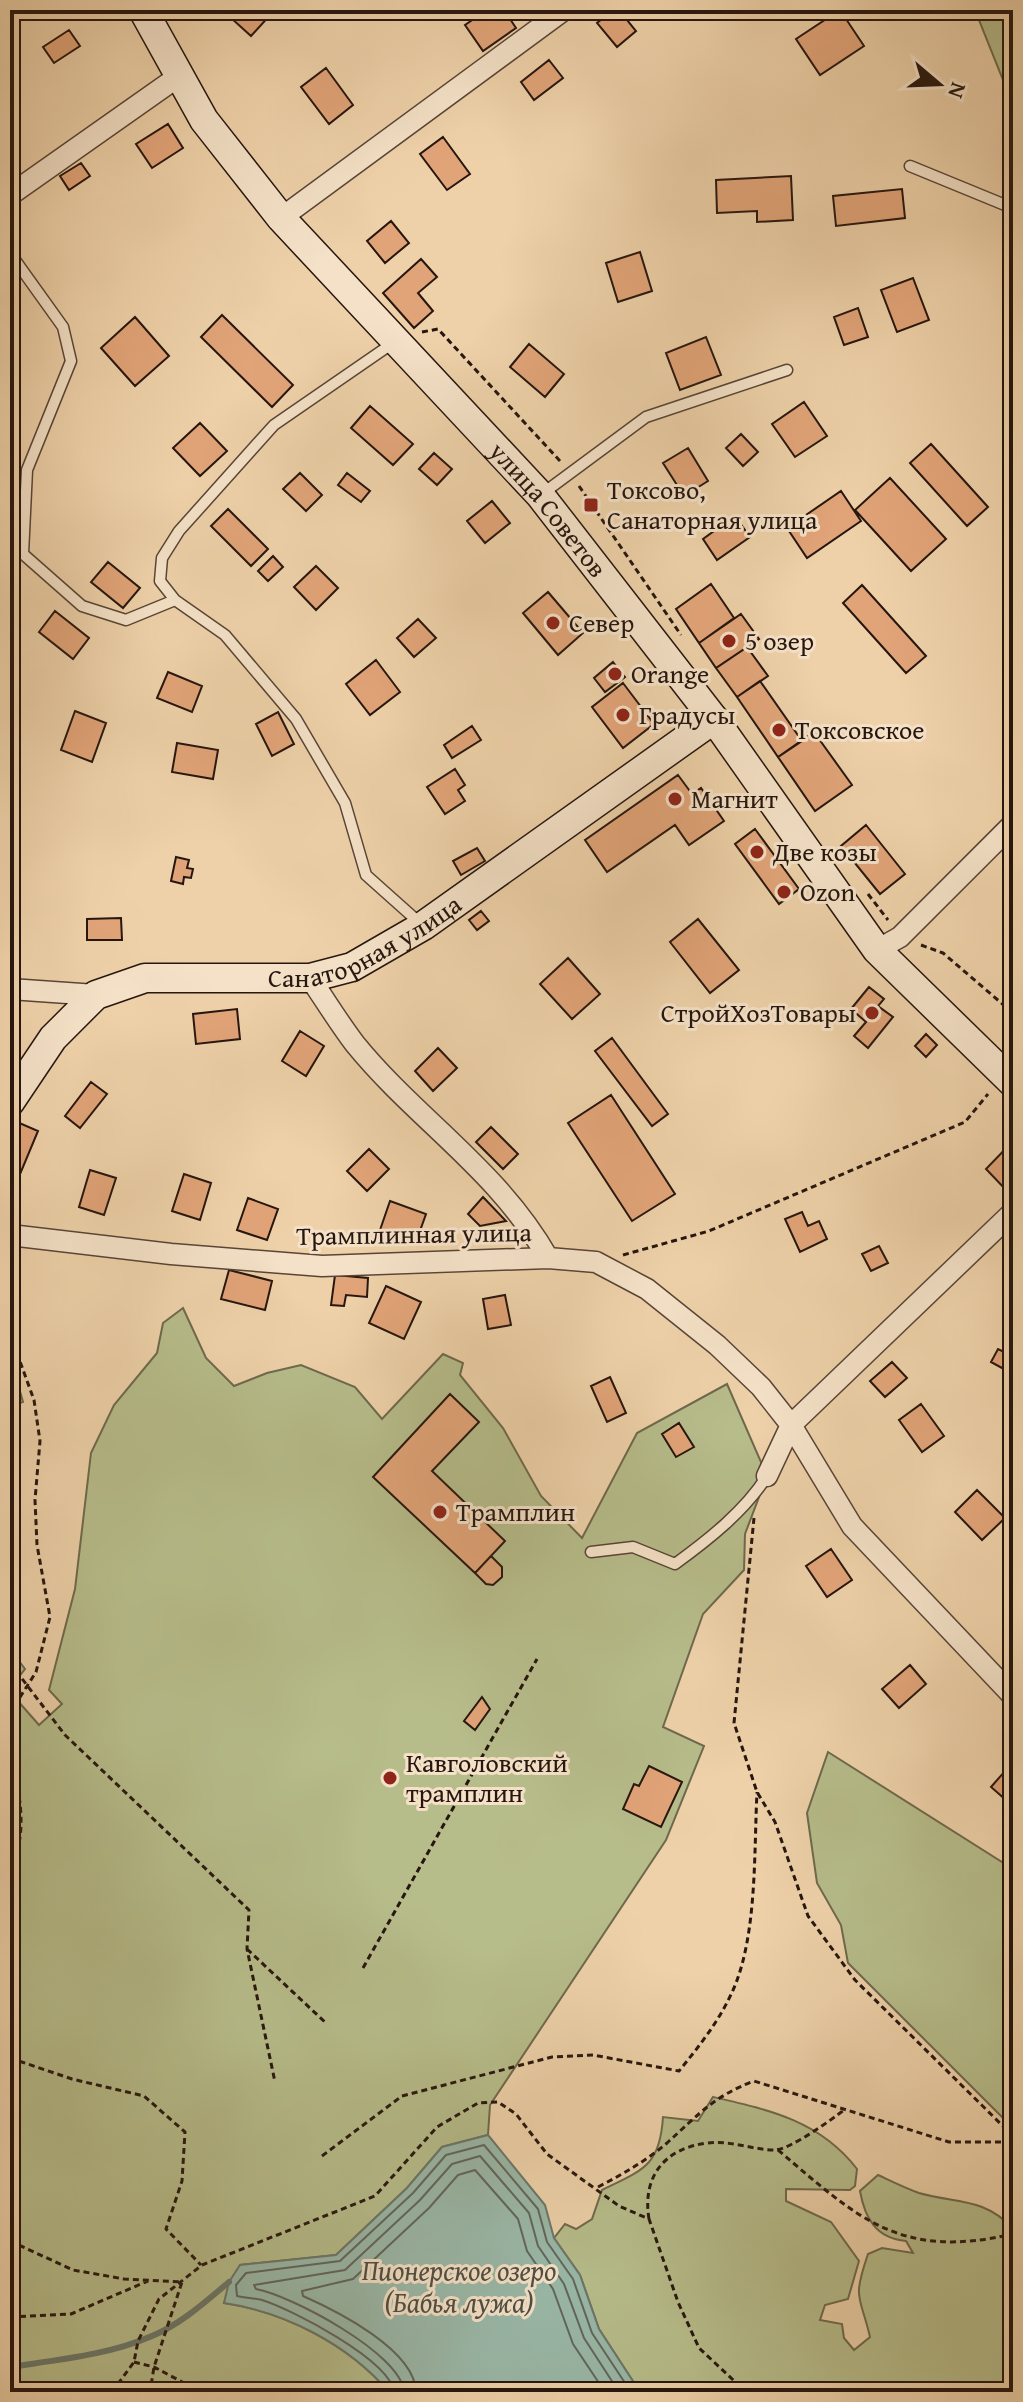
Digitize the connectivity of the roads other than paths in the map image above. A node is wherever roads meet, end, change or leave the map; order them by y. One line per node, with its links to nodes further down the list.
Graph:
1 (143, 10): 3 (main road, улица Советов)
2 (564, 10): 6 (street)
3 (179, 76): 5 (street); 6 (main road, улица Советов)
4 (910, 166): 7 (lane)
5 (10, 195)
6 (281, 218): 9 (main road, улица Советов)
7 (1013, 220)
8 (10, 253): 12 (lane)
9 (397, 340): 11 (main road, улица Советов); 12 (lane)
10 (787, 370): 11 (lane)
11 (540, 495): 13 (main road, улица Советов)
12 (175, 600): 15 (lane)
13 (714, 719): 15 (main road, Санаторная улица); 16 (main road, улица Советов)
14 (1013, 824): 16 (street)
15 (423, 926): 17 (main road, Санаторная улица)
16 (877, 950): 20 (main road, улица Советов)
17 (310, 978): 19 (main road, Санаторная улица); 24 (street, Трамплинная улица)
18 (10, 989): 19 (street)
19 (96, 995): 21 (main road, Санаторная улица)
20 (1008, 1079)
21 (10, 1102)
22 (1013, 1212): 25 (street)
23 (10, 1235): 24 (street, Трамплинная улица)
24 (548, 1258): 25 (street)
25 (791, 1425): 26 (street); 28 (street)
26 (767, 1476): 27 (lane)
27 (591, 1552)
28 (1013, 1696)

